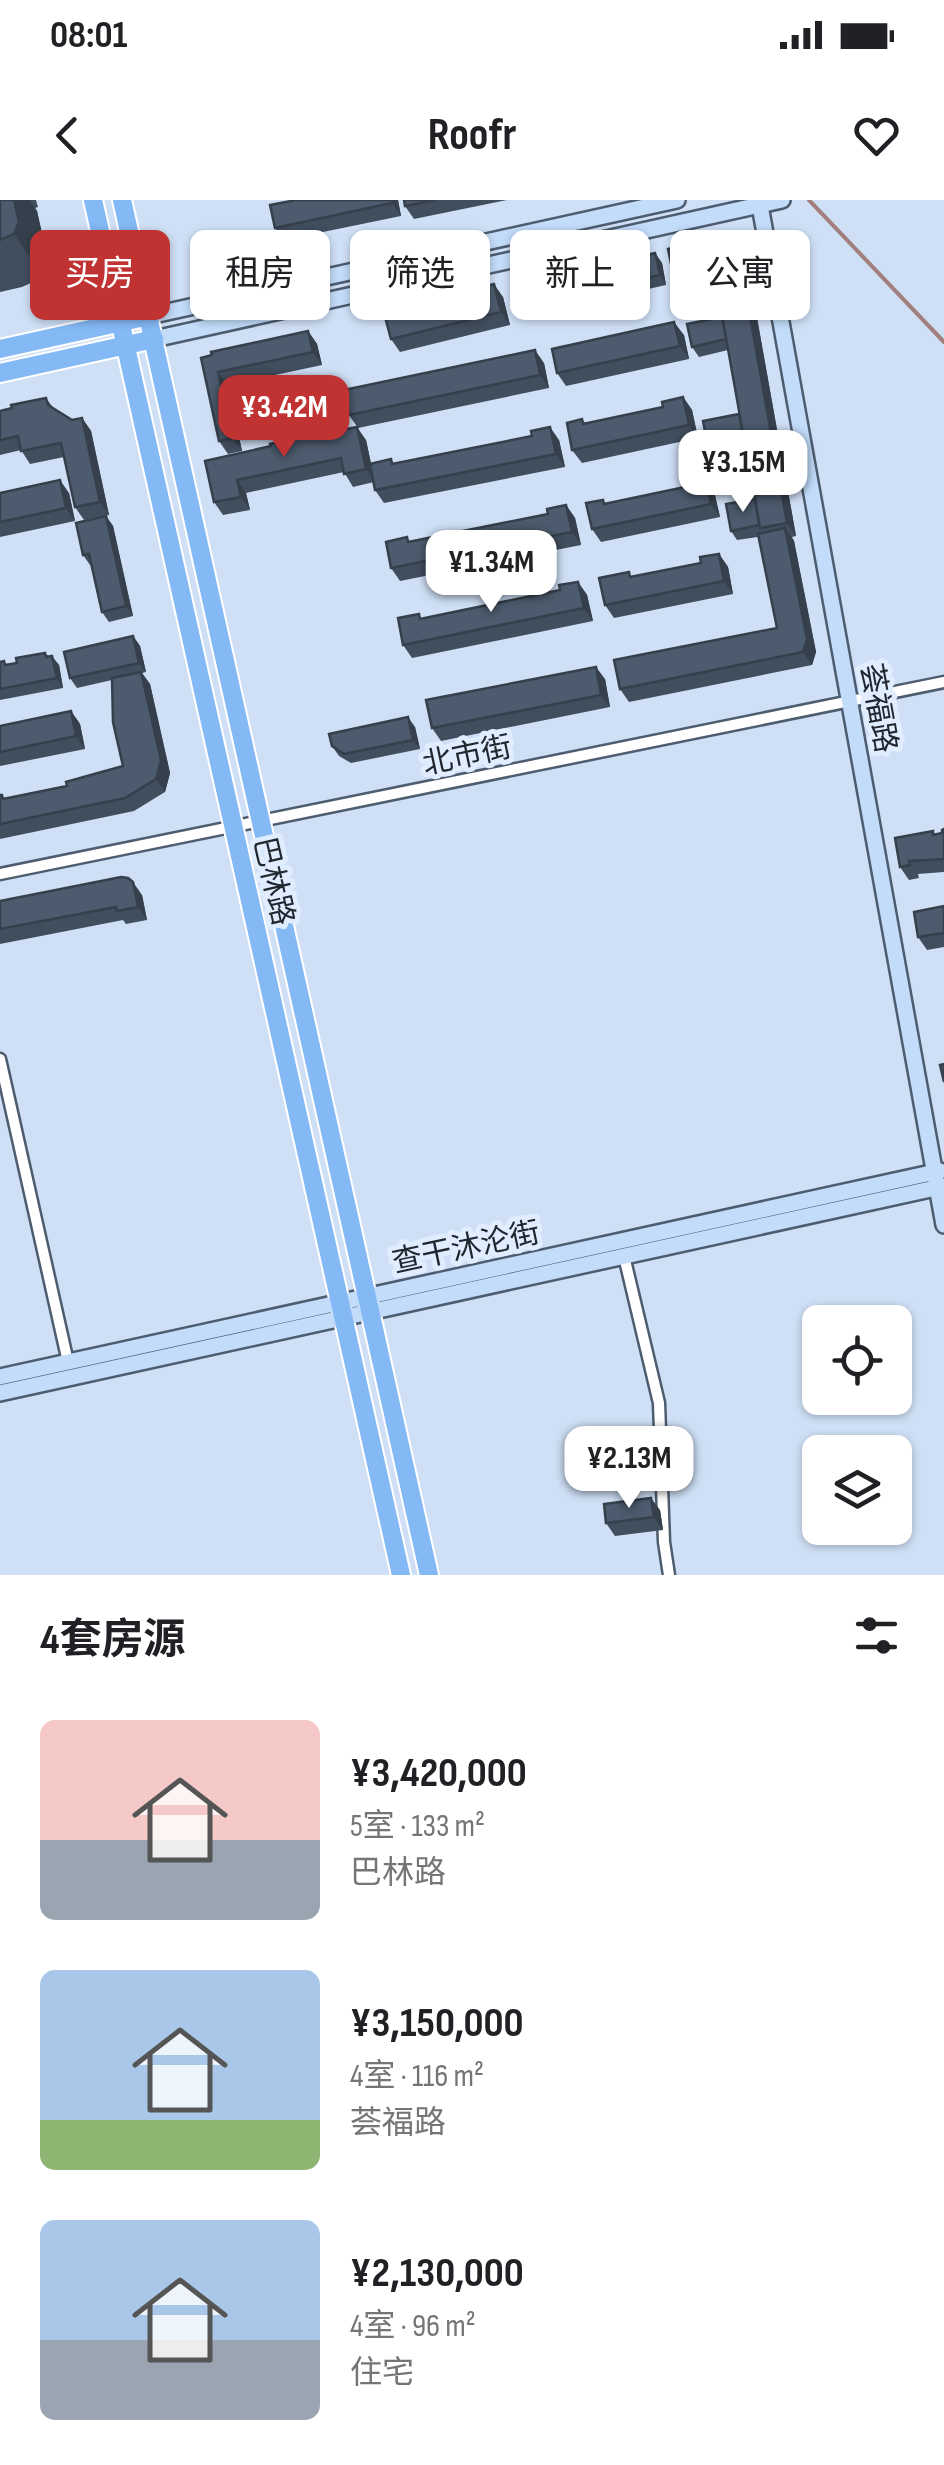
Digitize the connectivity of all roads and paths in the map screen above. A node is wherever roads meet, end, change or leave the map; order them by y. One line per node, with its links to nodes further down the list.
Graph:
1 (93, 200): 10 (main road, 巴林路)
2 (122, 200): 6 (main road, 巴林路)
3 (677, 200): 7 (street)
4 (782, 200): 5 (street)
5 (760, 203): 11 (street); 16 (street, 荟福路)
6 (129, 230)
7 (170, 311)
8 (130, 320): 10 (main road)
9 (150, 320): 11 (main road, 巴林路)
10 (120, 322): 12 (main road, 巴林路); 13 (main road)
11 (154, 339): 12 (main road); 17 (main road, 巴林路)
12 (126, 345): 14 (main road); 18 (main road, 巴林路)
13 (0, 349)
14 (0, 373)
15 (944, 682): 16 (street, 北市街)
16 (850, 702): 17 (street, 北市街); 21 (street, 荟福路)
17 (262, 823): 18 (street, 北市街); 24 (main road, 巴林路)
18 (234, 829): 19 (street, 北市街); 25 (main road, 巴林路)
19 (0, 874)
20 (0, 1059): 26 (street)
21 (940, 1179): 22 (street, 荟福路); 23 (street, 查干沐沦街); 24 (street, 查干沐沦街)
22 (944, 1226)
23 (624, 1256): 24 (street, 查干沐沦街); 31 (street)
24 (369, 1304): 25 (street, 查干沐沦街); 30 (main road, 巴林路)
25 (342, 1310): 26 (street, 查干沐沦街); 28 (street, 查干沐沦街); 29 (main road, 巴林路)
26 (68, 1362): 27 (street, 查干沐沦街)
27 (0, 1377)
28 (0, 1393)
29 (401, 1575)
30 (429, 1575)
31 (668, 1575)

